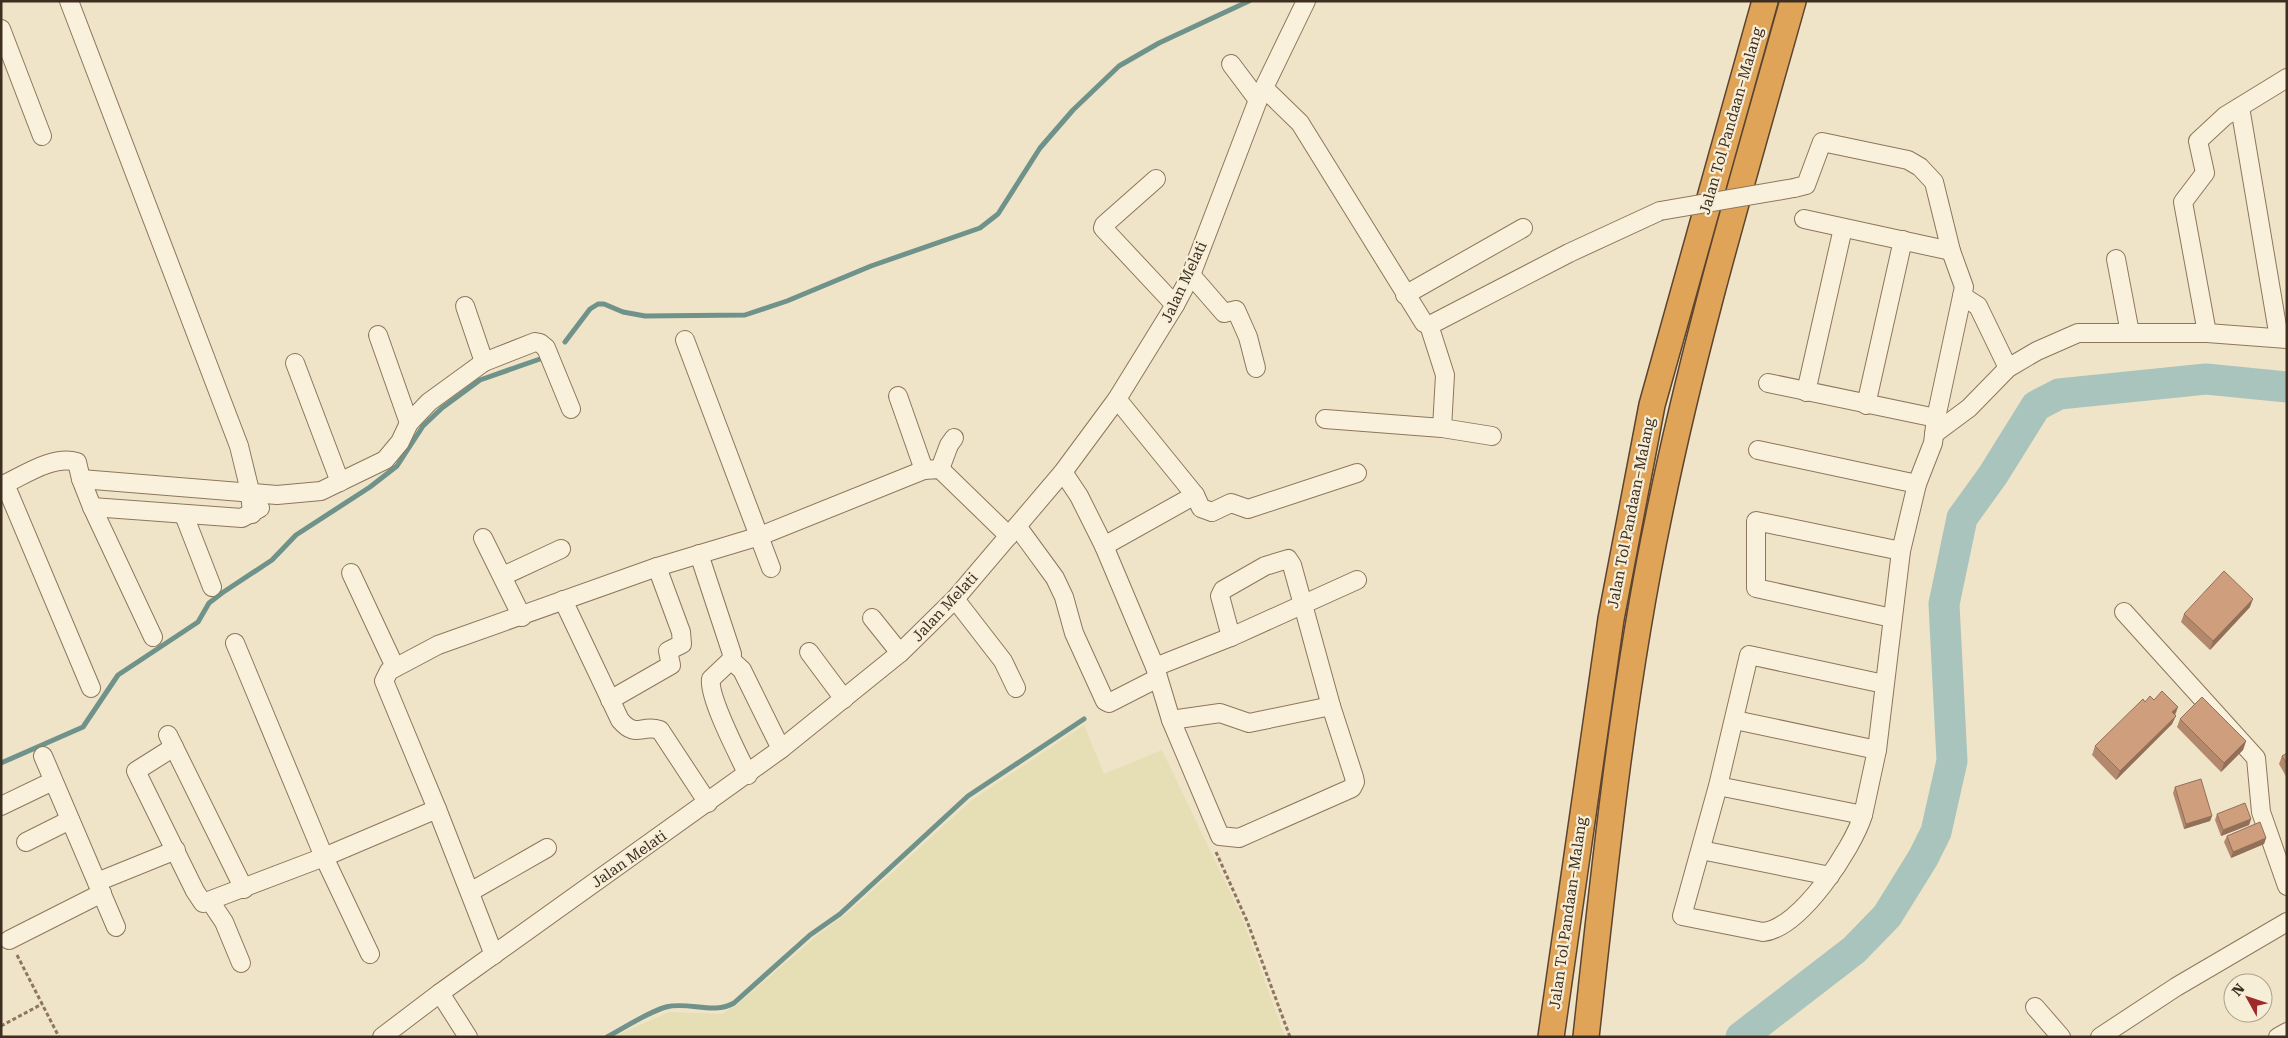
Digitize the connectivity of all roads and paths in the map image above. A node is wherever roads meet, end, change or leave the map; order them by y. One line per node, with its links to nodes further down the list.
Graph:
1 (69, 1): 52 (street)
2 (1764, 1): 132 (highway, Jalan Tol Pandaan–Malang)
3 (1793, 1): 133 (highway, Jalan Tol Pandaan–Malang)
4 (1305, 2): 8 (street, Jalan Melati)
5 (1, 29): 10 (street)
6 (1231, 64): 8 (street)
7 (2287, 78): 9 (street)
8 (1261, 94): 18 (street, Jalan Melati); 19 (street)
9 (2240, 107): 25 (street); 27 (street)
10 (42, 136)
11 (1156, 179): 21 (street)
12 (1804, 219): 14 (street)
13 (1523, 228): 19 (street)
14 (1843, 228): 15 (street); 34 (street)
15 (1903, 240): 16 (street); 37 (street)
16 (1950, 250): 20 (street); 23 (street, bridge)
17 (2116, 259): 24 (street)
18 (1196, 280): 21 (street, Jalan Melati); 31 (street)
19 (1405, 294): 23 (street)
20 (1962, 296): 32 (street); 41 (street)
21 (1175, 305): 36 (street, Jalan Melati)
22 (465, 306): 29 (street)
23 (1429, 325): 42 (street)
24 (2130, 333): 25 (street); 32 (street)
25 (2207, 333): 27 (street)
26 (378, 335): 40 (street)
27 (2283, 338)
28 (684, 340): 59 (street)
29 (484, 362): 38 (street); 40 (street)
30 (295, 363): 50 (street)
31 (1256, 368)
32 (2008, 368): 41 (street)
33 (1768, 383): 34 (street)
34 (1806, 392): 37 (street)
35 (898, 396): 46 (street)
36 (1117, 399): 47 (street, Jalan Melati); 54 (street)
37 (1866, 405): 41 (street)
38 (571, 409)
39 (1325, 419): 42 (street)
40 (409, 423): 50 (street)
41 (1935, 426): 51 (street)
42 (1442, 428): 43 (street)
43 (1492, 436)
44 (954, 438): 46 (street)
45 (1758, 450): 51 (street)
46 (932, 469): 58 (street); 59 (street)
47 (1063, 472): 58 (street, Jalan Melati); 61 (street)
48 (1357, 473): 54 (street)
49 (81, 479): 52 (street); 55 (street); 87 (street)
50 (340, 482): 53 (street)
51 (1917, 484): 63 (street)
52 (250, 491): 53 (street); 56 (street)
53 (276, 495): 56 (street)
54 (1194, 495): 61 (street)
55 (92, 507): 57 (street); 78 (street)
56 (252, 514): 57 (street)
57 (184, 515): 70 (street)
58 (1013, 531): 71 (street, Jalan Melati); 85 (street)
59 (760, 536): 64 (street); 66 (street)
60 (483, 538): 68 (street)
61 (1104, 546): 85 (street)
62 (561, 549): 68 (street)
63 (1901, 550): 77 (street); 77 (street)
64 (699, 554): 65 (street); 83 (street)
65 (657, 566): 72 (street); 90 (street)
66 (771, 568)
67 (351, 573): 84 (street)
68 (503, 576): 75 (street)
69 (1357, 580): 73 (street)
70 (212, 586)
71 (955, 599): 82 (street, Jalan Melati); 88 (street)
72 (563, 600): 75 (street); 90 (street)
73 (1302, 603): 79 (street); 79 (street); 91 (street)
74 (2124, 612): 112 (street)
75 (522, 617): 84 (street)
76 (872, 618): 82 (street)
77 (1892, 618): 86 (street)
78 (153, 637)
79 (1231, 637): 85 (street)
80 (235, 643): 110 (street)
81 (808, 652): 89 (street)
82 (900, 653): 89 (street, Jalan Melati)
83 (731, 660): 94 (street); 97 (street)
84 (395, 667): 102 (street)
85 (1154, 676): 92 (street)
86 (1884, 684): 93 (street); 95 (street)
87 (91, 688)
88 (1016, 688)
89 (844, 699): 94 (street, Jalan Melati)
90 (610, 700): 100 (street)
91 (1331, 706): 92 (street); 105 (street)
92 (1171, 720): 105 (street)
93 (1735, 720): 95 (street); 99 (street)
94 (782, 749): 97 (street, Jalan Melati)
95 (1877, 750): 103 (street)
96 (43, 756): 98 (street)
97 (748, 775): 100 (street, Jalan Melati)
98 (53, 781): 101 (street); 104 (street)
99 (1718, 786): 103 (street); 109 (street)
100 (708, 803): 121 (street, Jalan Melati)
101 (1, 806)
102 (437, 809): 110 (street); 115 (street)
103 (1863, 815): 111 (street)
104 (70, 820): 106 (street); 113 (street)
105 (1228, 838): 131 (path)
106 (26, 842)
107 (547, 848): 115 (street)
108 (176, 850): 113 (street); 114 (street); 116 (street)
109 (1701, 850): 111 (street); 111 (street)
110 (324, 857): 114 (street); 120 (street)
111 (1830, 876)
112 (2287, 886)
113 (99, 887): 118 (street); 119 (street)
114 (244, 888): 116 (street)
115 (470, 892): 121 (street)
116 (210, 901): 122 (street)
117 (2287, 922): 135 (street)
118 (116, 927)
119 (9, 940): 124 (path)
120 (370, 954)
121 (494, 955): 123 (street, Jalan Melati)
122 (241, 963)
123 (440, 993): 129 (street, Jalan Melati); 130 (street)
124 (42, 1004): 126 (path); 128 (path)
125 (2035, 1007): 134 (street)
126 (1, 1026)
127 (2287, 1032): 136 (street)
128 (59, 1037)
129 (382, 1037)
130 (468, 1037)
131 (1290, 1037)
132 (1551, 1037)
133 (1586, 1037)
134 (2062, 1037)
135 (2100, 1037)
136 (2278, 1037)

